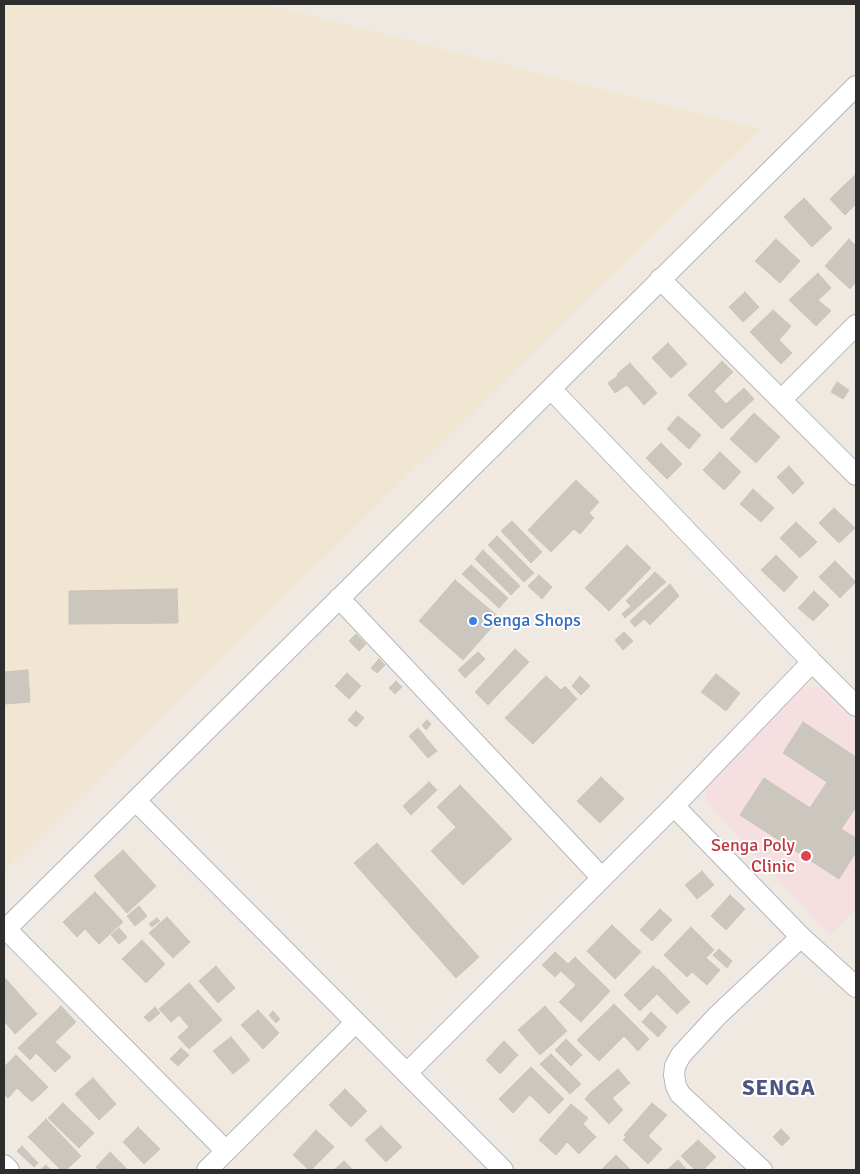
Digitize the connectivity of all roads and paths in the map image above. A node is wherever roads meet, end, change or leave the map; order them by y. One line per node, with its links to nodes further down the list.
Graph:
1 (856, 86): 2 (street)
2 (660, 279): 4 (street); 5 (street)
3 (856, 325): 5 (street)
4 (551, 389): 7 (street); 8 (street)
5 (782, 399): 6 (street)
6 (856, 475)
7 (340, 598): 10 (street); 12 (street)
8 (812, 662): 9 (street); 11 (street)
9 (856, 706)
10 (136, 801): 13 (street); 16 (street)
11 (674, 806): 12 (street); 14 (street)
12 (602, 878): 17 (street)
13 (5, 930): 18 (street)
14 (800, 937): 15 (street); 23 (street)
15 (856, 988)
16 (356, 1022): 17 (street); 18 (street)
17 (407, 1073): 22 (street)
18 (226, 1151): 21 (street)
19 (4, 1165): 20 (street)
20 (9, 1170)
21 (207, 1170)
22 (503, 1170)
23 (762, 1170)

